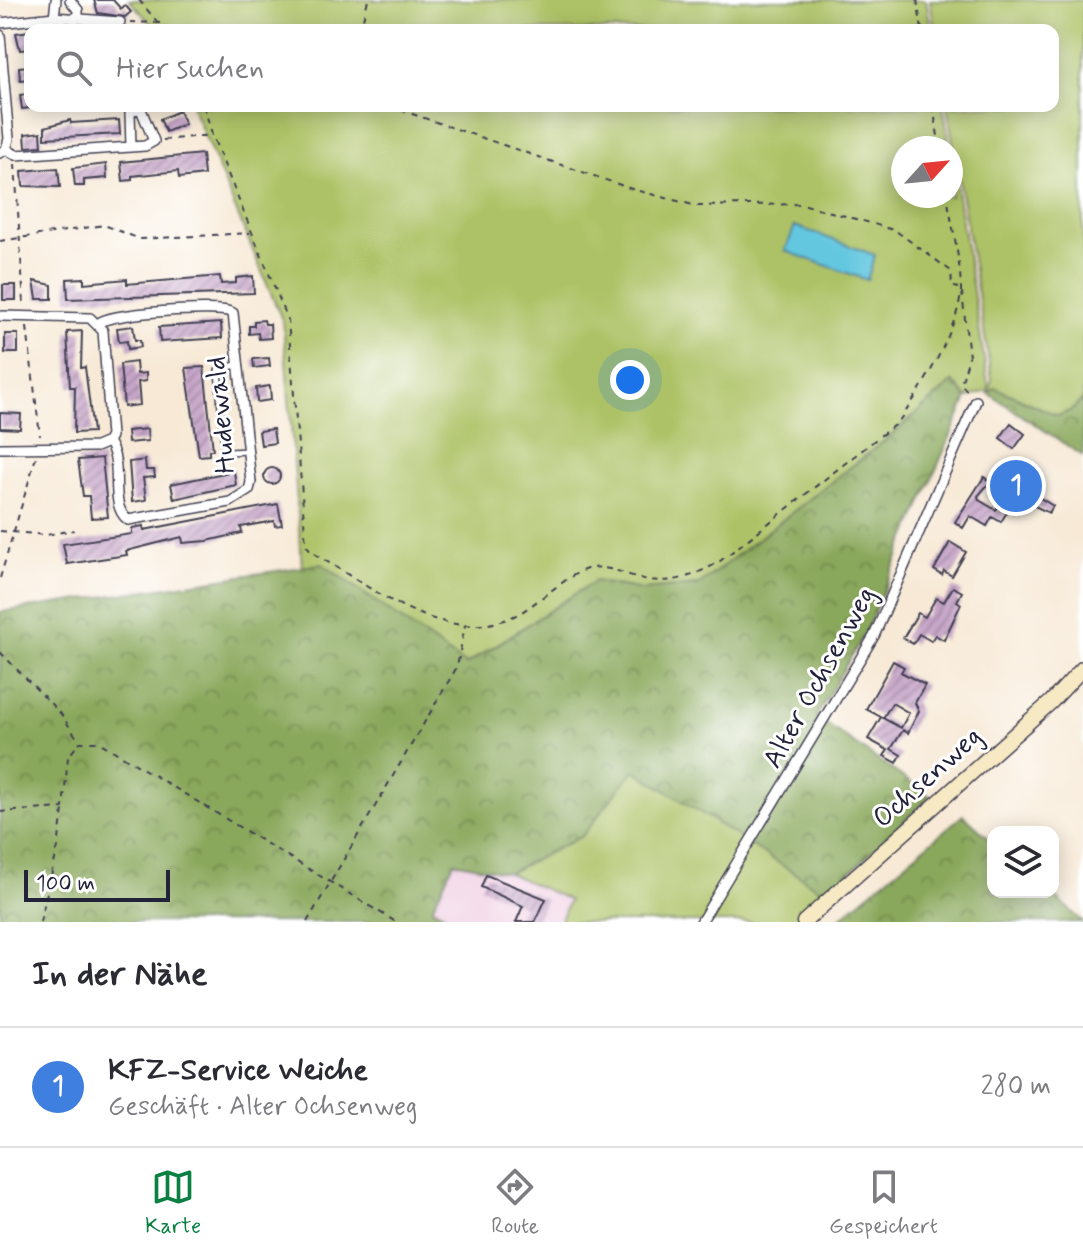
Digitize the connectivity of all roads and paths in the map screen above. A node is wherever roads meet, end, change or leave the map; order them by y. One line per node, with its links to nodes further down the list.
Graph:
1 (56, 0): 6 (street)
2 (70, 0): 7 (street)
3 (139, 0): 10 (path)
4 (368, 0): 11 (path)
5 (917, 0): 12 (path)
6 (54, 17): 7 (street); 9 (street)
7 (78, 18): 8 (street)
8 (120, 22): 10 (path)
9 (0, 23)
10 (160, 23)
11 (362, 24)
12 (921, 24)
13 (0, 35): 23 (street)
14 (133, 112): 22 (street)
15 (144, 112): 21 (street)
16 (206, 112): 19 (path)
17 (407, 112): 29 (path)
18 (934, 112): 20 (path)
19 (212, 135): 21 (path); 26 (path)
20 (938, 136)
21 (154, 141): 22 (street)
22 (131, 147): 24 (street)
23 (3, 151): 24 (street)
24 (16, 155): 27 (path)
25 (949, 208): 30 (path)
26 (251, 232): 27 (path); 44 (path)
27 (18, 240): 28 (path); 32 (path)
28 (0, 241)
29 (958, 288)
30 (961, 291): 35 (path); 44 (path)
31 (0, 316): 32 (street)
32 (25, 316): 33 (street); 38 (path)
33 (99, 323): 34 (street, Hudewald); 36 (street)
34 (240, 364): 39 (street, Hudewald); 39 (lane)
35 (976, 401): 54 (street, Alter Ochsenweg)
36 (108, 442): 38 (street); 39 (street, Hudewald)
37 (0, 448): 38 (street)
38 (39, 448): 42 (path)
39 (248, 451)
40 (74, 530): 42 (path)
41 (0, 531): 42 (path)
42 (15, 531): 43 (path)
43 (0, 578)
44 (465, 624): 50 (path)
45 (0, 652): 47 (path)
46 (1083, 668): 55 (main road, Ochsenweg)
47 (80, 742): 48 (path); 50 (path)
48 (63, 808): 49 (path); 51 (path)
49 (0, 812)
50 (330, 881): 52 (path); 53 (path)
51 (40, 922)
52 (307, 922)
53 (396, 922)
54 (701, 922)
55 (804, 922)

